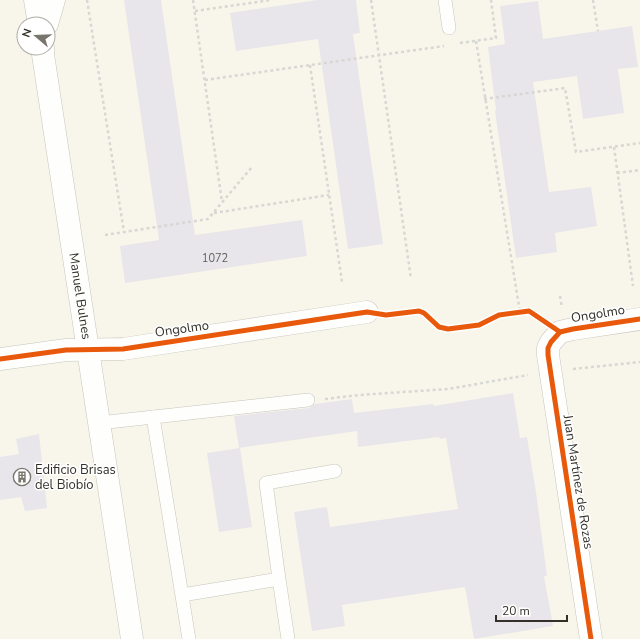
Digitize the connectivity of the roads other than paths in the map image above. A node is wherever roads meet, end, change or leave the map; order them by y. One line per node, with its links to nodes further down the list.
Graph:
1 (35, 0): 4 (street)
2 (54, 0): 5 (street)
3 (445, 0): 6 (lane)
4 (38, 16)
5 (49, 16)
6 (449, 28)
7 (44, 56): 11 (street, Manuel Bulnes)
8 (367, 312): 11 (street, Ongolmo)
9 (640, 319): 10 (street, Ongolmo)
10 (560, 332): 22 (street, Juan Martínez de Rozas)
11 (88, 349): 12 (street, Ongolmo); 15 (street, Manuel Bulnes)
12 (0, 359)
13 (308, 400): 14 (lane)
14 (153, 417): 15 (lane); 18 (lane)
15 (100, 423): 19 (street, Manuel Bulnes)
16 (335, 471): 17 (lane)
17 (279, 579): 18 (lane); 21 (lane)
18 (182, 595): 20 (lane)
19 (132, 639)
20 (189, 639)
21 (288, 639)
22 (591, 639)

